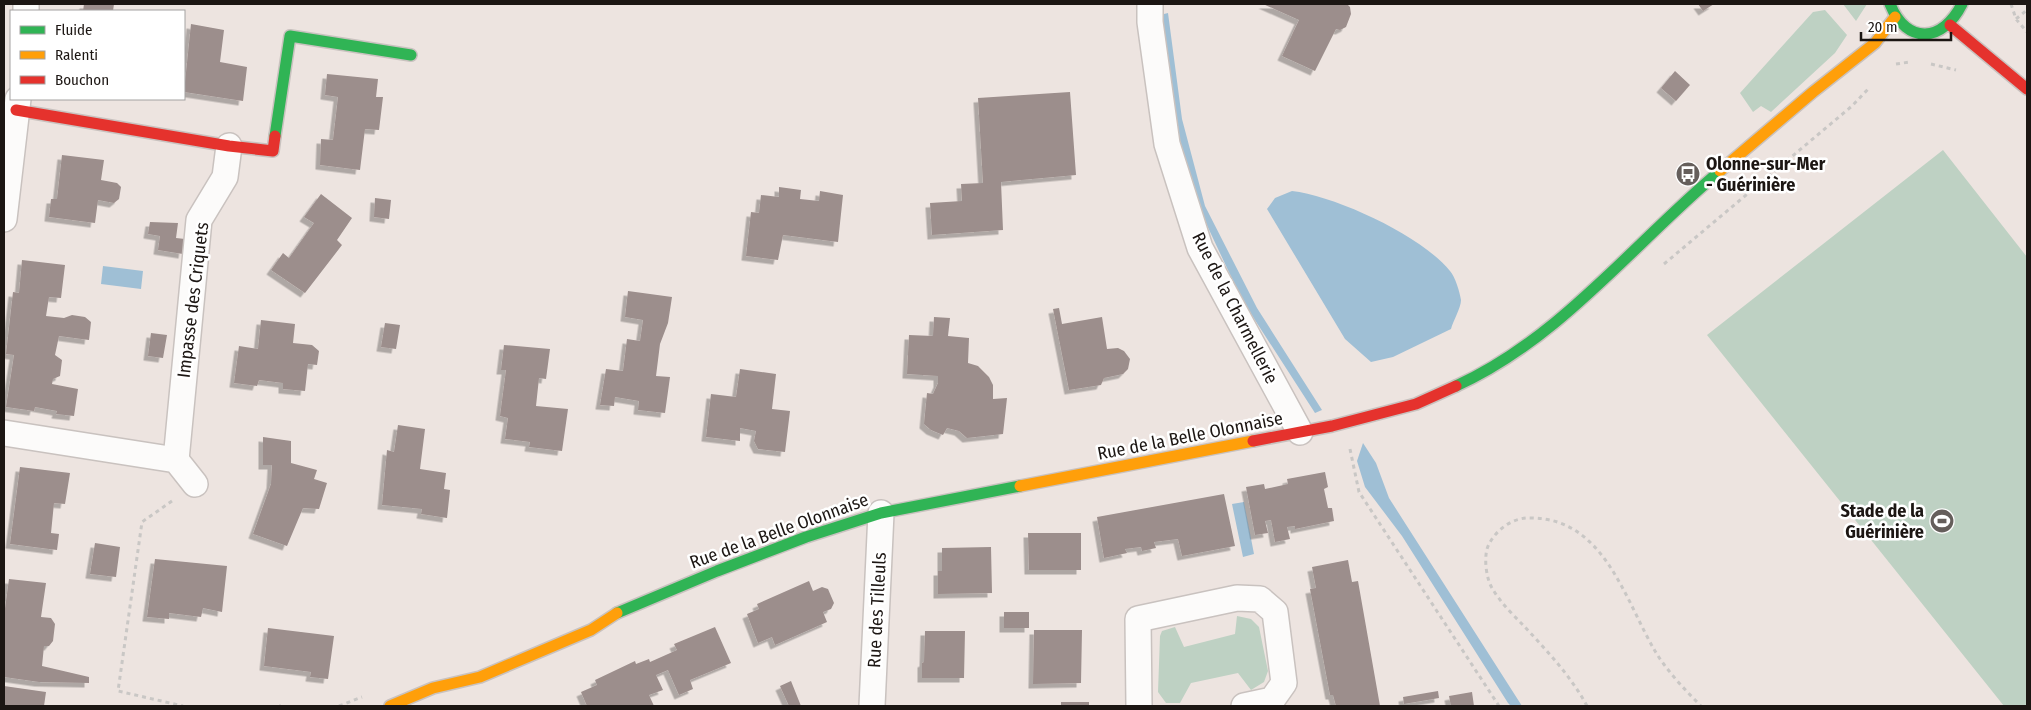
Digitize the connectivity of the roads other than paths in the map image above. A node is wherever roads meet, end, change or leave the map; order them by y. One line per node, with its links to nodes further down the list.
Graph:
1 (1150, 4): 11 (street, Rue de la Charmellerie)
2 (1890, 4): 4 (street)
3 (1962, 4): 5 (street)
4 (1895, 17): 5 (street); 11 (street, Rue de la Belle Olonnaise)
5 (1950, 26): 7 (street)
6 (411, 55): 9 (street)
7 (2027, 89)
8 (17, 104): 9 (street); 10 (street)
9 (229, 146): 13 (street, Impasse des Criquets)
10 (4, 219)
11 (1300, 432): 15 (street, Rue de la Belle Olonnaise)
12 (4, 433): 13 (street)
13 (176, 460): 14 (street)
14 (195, 484)
15 (881, 513): 16 (street, Rue de la Belle Olonnaise); 17 (street, Rue des Tilleuls)
16 (390, 706)
17 (872, 706)
18 (1139, 706): 19 (street)
19 (1244, 706)

